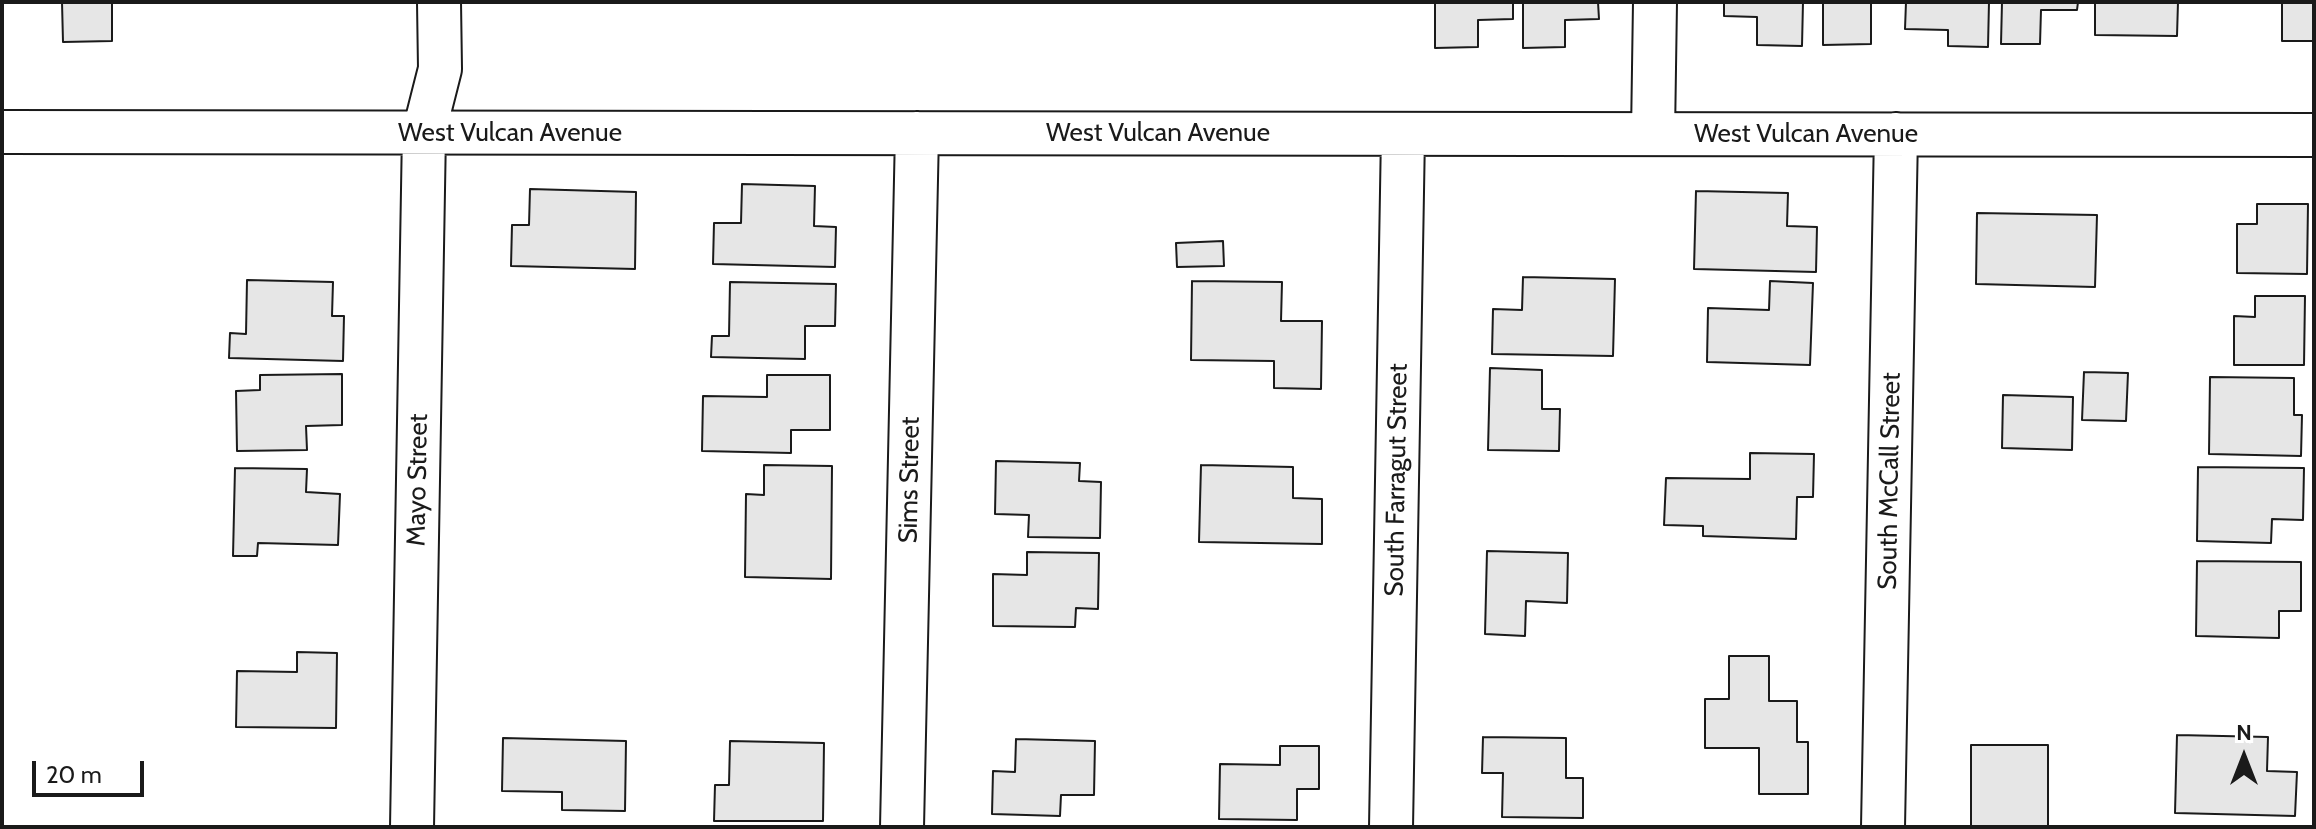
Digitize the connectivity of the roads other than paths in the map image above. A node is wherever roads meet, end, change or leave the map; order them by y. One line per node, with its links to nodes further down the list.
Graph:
1 (439, 2): 4 (street, Mayo Street)
2 (1655, 2): 7 (street)
3 (2, 132): 4 (street, West Vulcan Avenue)
4 (424, 132): 5 (street, West Vulcan Avenue); 10 (street, Mayo Street)
5 (917, 133): 6 (street, West Vulcan Avenue); 11 (street, Sims Street)
6 (1403, 134): 7 (street, West Vulcan Avenue); 12 (street, South Farragut Street)
7 (1653, 134): 8 (street, West Vulcan Avenue)
8 (1896, 134): 9 (street, West Vulcan Avenue); 13 (street, South McCall Street)
9 (2314, 135)
10 (412, 827)
11 (902, 827)
12 (1391, 827)
13 (1883, 827)

